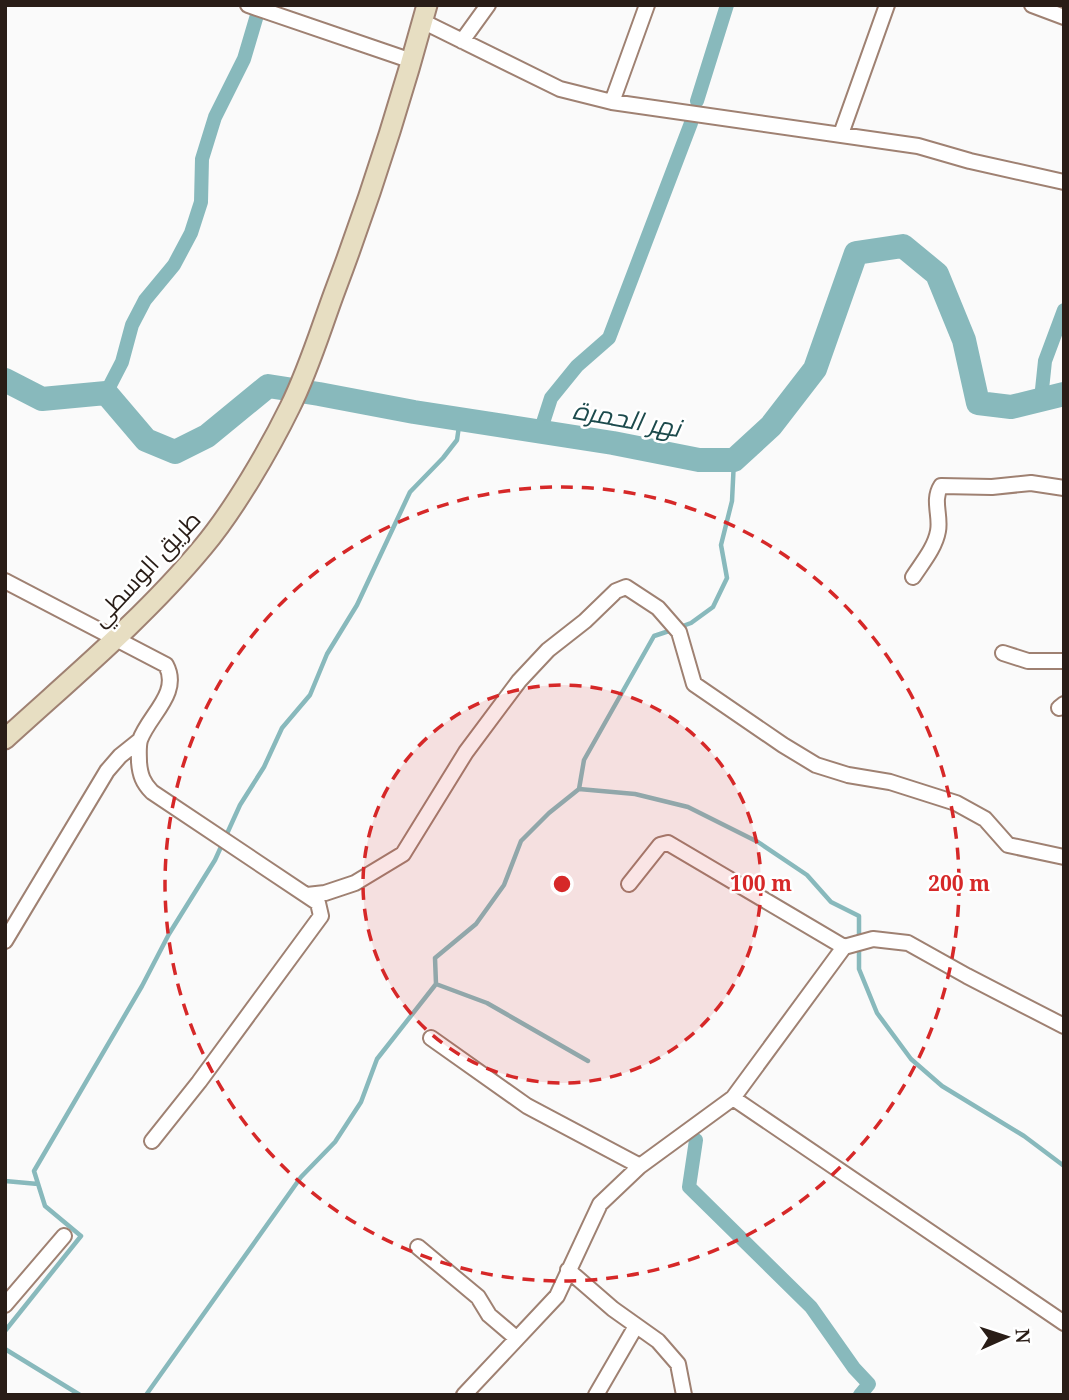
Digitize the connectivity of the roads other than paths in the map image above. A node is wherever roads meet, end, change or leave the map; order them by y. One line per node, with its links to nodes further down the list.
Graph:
1 (248, 5): 9 (street)
2 (488, 5): 8 (street)
3 (647, 5): 10 (street)
4 (887, 5): 11 (street)
5 (1032, 5): 7 (street)
6 (425, 13): 8 (street); 9 (main road)
7 (1064, 17)
8 (462, 41): 10 (street)
9 (412, 61): 16 (main road, طريق الوسطي)
10 (612, 102): 11 (street)
11 (841, 134): 12 (street)
12 (1062, 182)
13 (1064, 488): 14 (street)
14 (913, 577)
15 (5, 581): 16 (street)
16 (115, 638): 19 (main road, طريق الوسطي); 20 (street)
17 (1003, 653): 18 (street)
18 (1064, 662)
19 (5, 739)
20 (140, 740): 23 (street); 24 (street)
21 (1064, 857): 23 (street)
22 (629, 884): 25 (street)
23 (307, 895): 29 (street)
24 (5, 942)
25 (848, 945): 26 (street); 28 (street)
26 (1060, 1020)
27 (431, 1038): 30 (street)
28 (733, 1098): 30 (street); 35 (street)
29 (152, 1141)
30 (640, 1166): 33 (street)
31 (64, 1236): 34 (street)
32 (418, 1247): 37 (street)
33 (568, 1270): 36 (street); 37 (street)
34 (5, 1305)
35 (1064, 1323)
36 (636, 1326): 39 (street); 40 (street)
37 (516, 1338): 38 (street)
38 (464, 1395)
39 (596, 1395)
40 (684, 1395)

